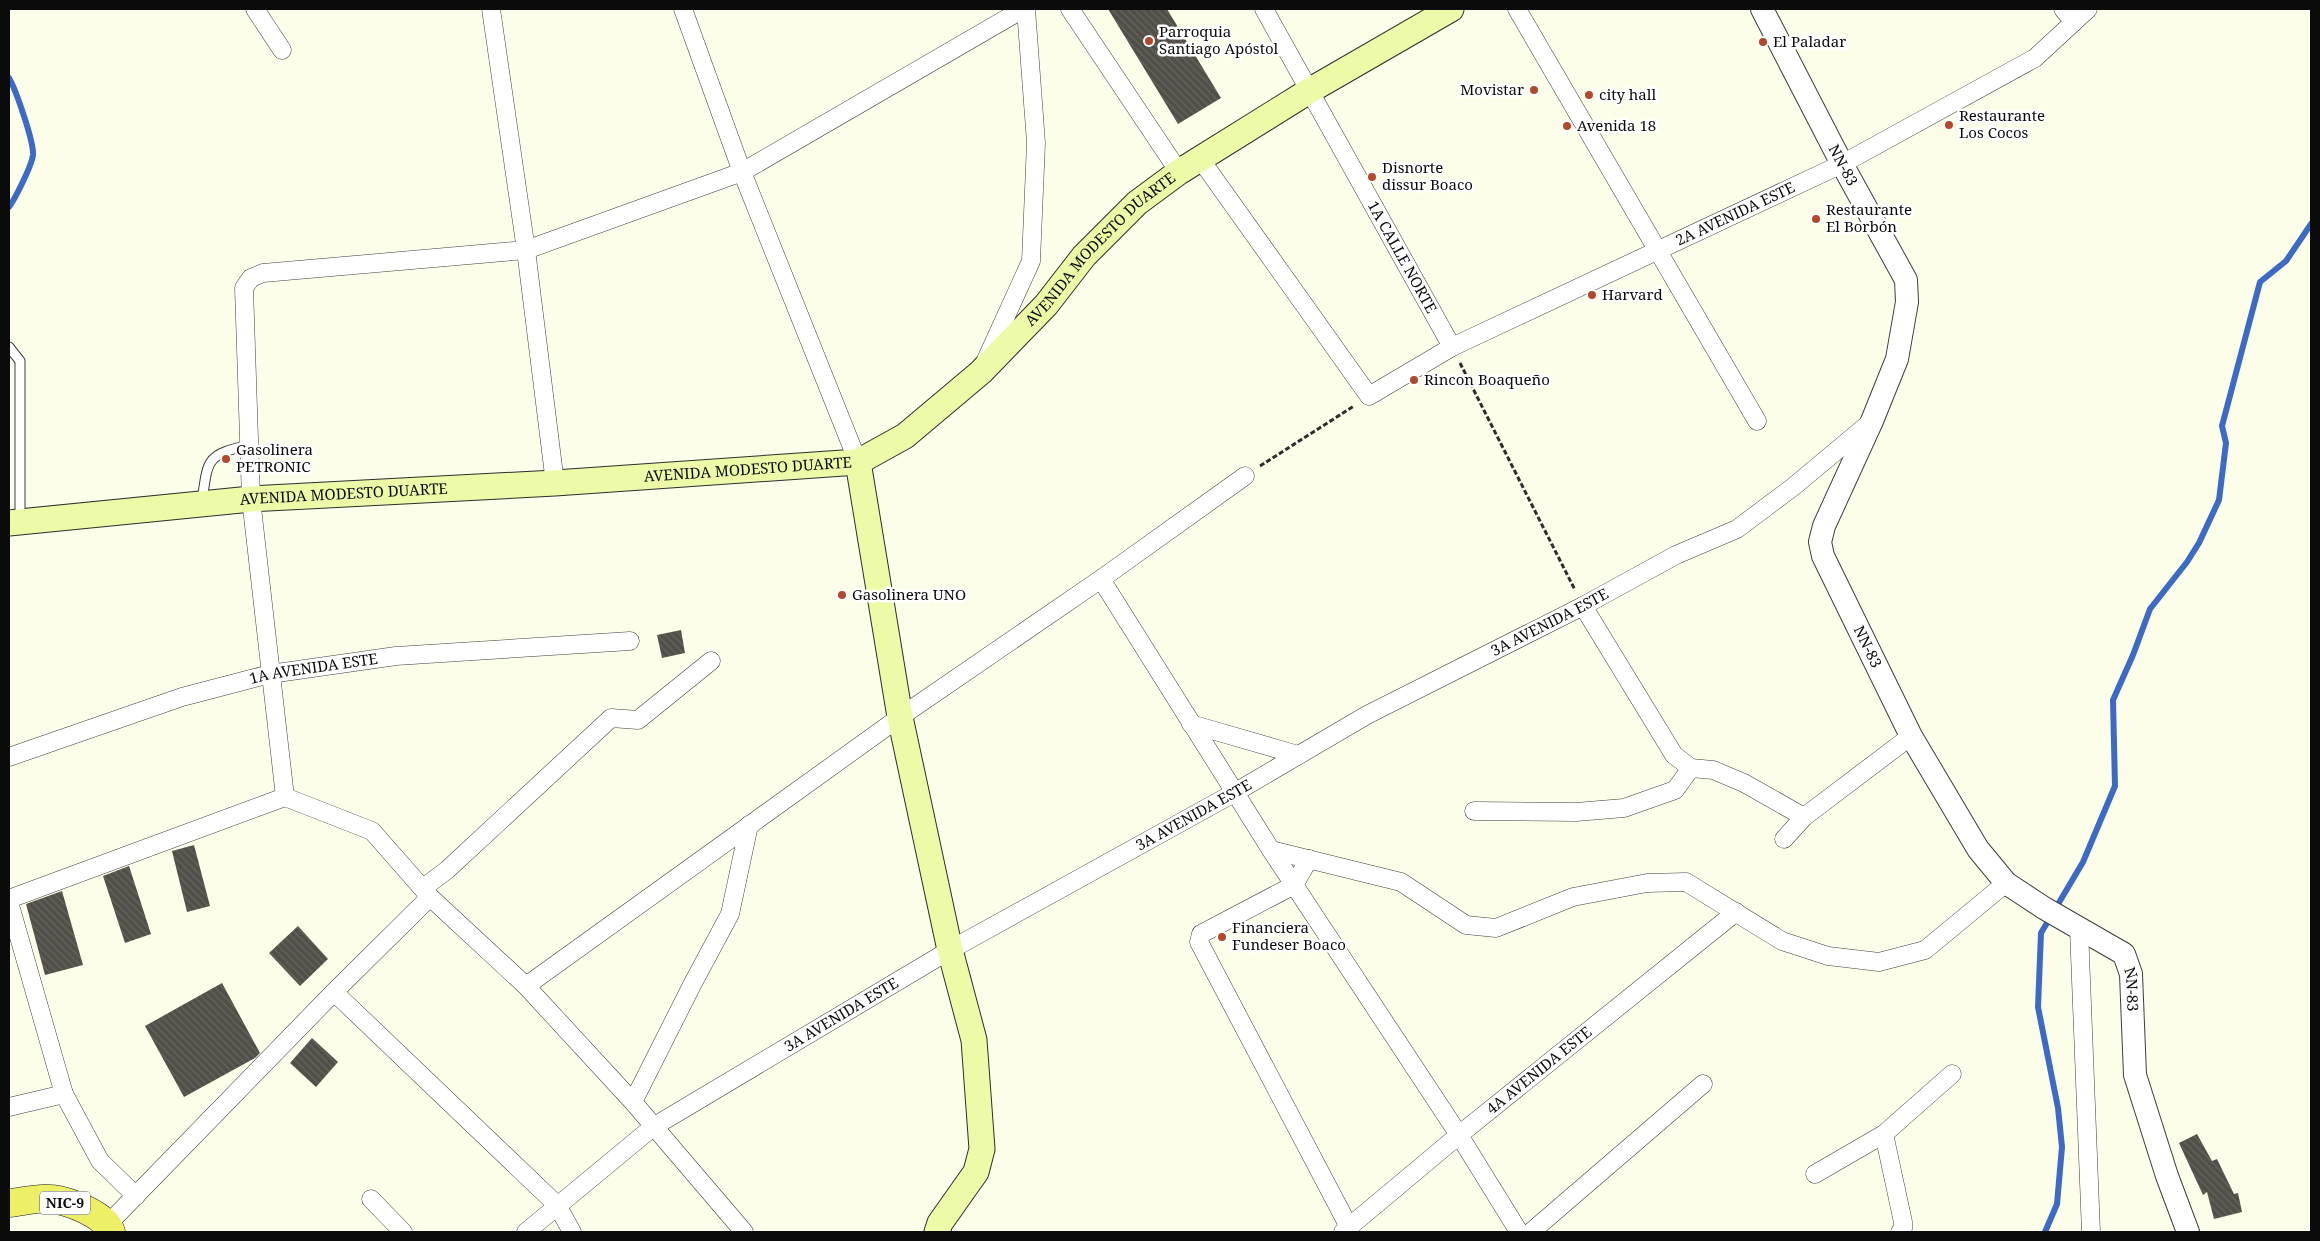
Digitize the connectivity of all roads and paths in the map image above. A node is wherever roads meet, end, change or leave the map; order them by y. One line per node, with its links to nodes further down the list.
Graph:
1 (255, 9): 12 (street)
2 (491, 9): 18 (street)
3 (683, 9): 16 (street)
4 (1024, 9): 16 (street); 22 (street)
5 (1070, 9): 17 (street)
6 (1264, 9): 13 (street, 1A CALLE NORTE)
7 (1451, 9): 13 (main road, AVENIDA MODESTO DUARTE)
8 (1518, 9): 19 (street)
9 (1762, 9): 15 (street, NN-83 / NN-83)
10 (2088, 9): 11 (street, 2A AVENIDA ESTE)
11 (2068, 16): 15 (street, 2A AVENIDA ESTE)
12 (282, 50)
13 (1309, 91): 14 (main road, AVENIDA MODESTO DUARTE); 21 (street, 1A CALLE NORTE)
14 (1201, 160): 17 (main road, AVENIDA MODESTO DUARTE); 24 (street)
15 (1842, 164): 19 (street, 2A AVENIDA ESTE); 25 (street, NN-83 / NN-83)
16 (742, 172): 18 (street); 28 (street)
17 (1179, 172): 22 (main road, AVENIDA MODESTO DUARTE)
18 (526, 250): 27 (street); 30 (street)
19 (1658, 252): 21 (street, 2A AVENIDA ESTE); 26 (street)
20 (9, 347): 33 (lane)
21 (1452, 347): 24 (street, 2A AVENIDA ESTE)
22 (981, 372): 28 (main road, AVENIDA MODESTO DUARTE)
23 (1469, 381): 35 (path)
24 (1362, 401): 29 (path)
25 (1872, 420): 35 (street, 3A AVENIDA ESTE); 41 (street, NN-83 / NN-83)
26 (1757, 421)
27 (249, 445): 31 (street); 32 (lane)
28 (858, 462): 30 (main road, AVENIDA MODESTO DUARTE); 39 (main road)
29 (1245, 476): 34 (street)
30 (554, 483): 31 (main road, AVENIDA MODESTO DUARTE)
31 (251, 499): 32 (main road, AVENIDA MODESTO DUARTE); 38 (street)
32 (202, 504): 33 (main road, AVENIDA MODESTO DUARTE)
33 (15, 522)
34 (1101, 579): 39 (street); 40 (street)
35 (1583, 606): 42 (street, 3A AVENIDA ESTE); 44 (street)
36 (630, 641): 38 (street, 1A AVENIDA ESTE)
37 (711, 661): 55 (street)
38 (270, 674): 43 (street, 1A AVENIDA ESTE); 46 (street)
39 (900, 717): 49 (street); 59 (main road)
40 (1191, 724): 42 (street); 45 (street)
41 (1911, 736): 48 (street); 53 (street, NN-83 / NN-83)
42 (1298, 755): 45 (street, 3A AVENIDA ESTE)
43 (9, 757)
44 (1692, 768): 47 (street); 48 (street)
45 (1234, 793): 51 (street); 59 (street, 3A AVENIDA ESTE)
46 (285, 797): 55 (street); 56 (street)
47 (1474, 811)
48 (1804, 817): 50 (street)
49 (749, 825): 60 (street); 65 (street)
50 (1784, 839)
51 (1271, 850): 52 (street); 54 (street)
52 (1309, 859): 54 (street); 57 (street)
53 (2006, 883): 57 (street); 58 (street, NN-83 / NN-83)
54 (1294, 885): 69 (street); 76 (street)
55 (427, 893): 60 (street); 61 (street)
56 (10, 909): 64 (street)
57 (1736, 912): 69 (street, 4A AVENIDA ESTE)
58 (2074, 926): 85 (street); 86 (street, NN-83 / NN-83)
59 (950, 950): 67 (street, 3A AVENIDA ESTE); 81 (main road)
60 (526, 986): 65 (street)
61 (334, 992): 71 (street); 74 (street)
62 (1952, 1074): 68 (street)
63 (1702, 1084): 83 (street)
64 (64, 1094): 66 (street); 71 (street)
65 (633, 1102): 67 (street)
66 (9, 1107)
67 (653, 1126): 74 (street, 3A AVENIDA ESTE); 80 (street)
68 (1884, 1134): 70 (street); 84 (street)
69 (1460, 1135): 76 (street, 4A AVENIDA ESTE); 82 (street)
70 (1815, 1174)
71 (136, 1196): 75 (street)
72 (371, 1199): 77 (street)
73 (9, 1203): 75 (main road, NIC-9 / NIC-9)
74 (557, 1205): 78 (street, 3A AVENIDA ESTE); 79 (street)
75 (110, 1228)
76 (1346, 1230)
77 (403, 1232)
78 (526, 1232)
79 (572, 1232)
80 (744, 1232)
81 (937, 1232)
82 (1519, 1232)
83 (1531, 1232)
84 (1900, 1232)
85 (2091, 1232)
86 (2188, 1232)

